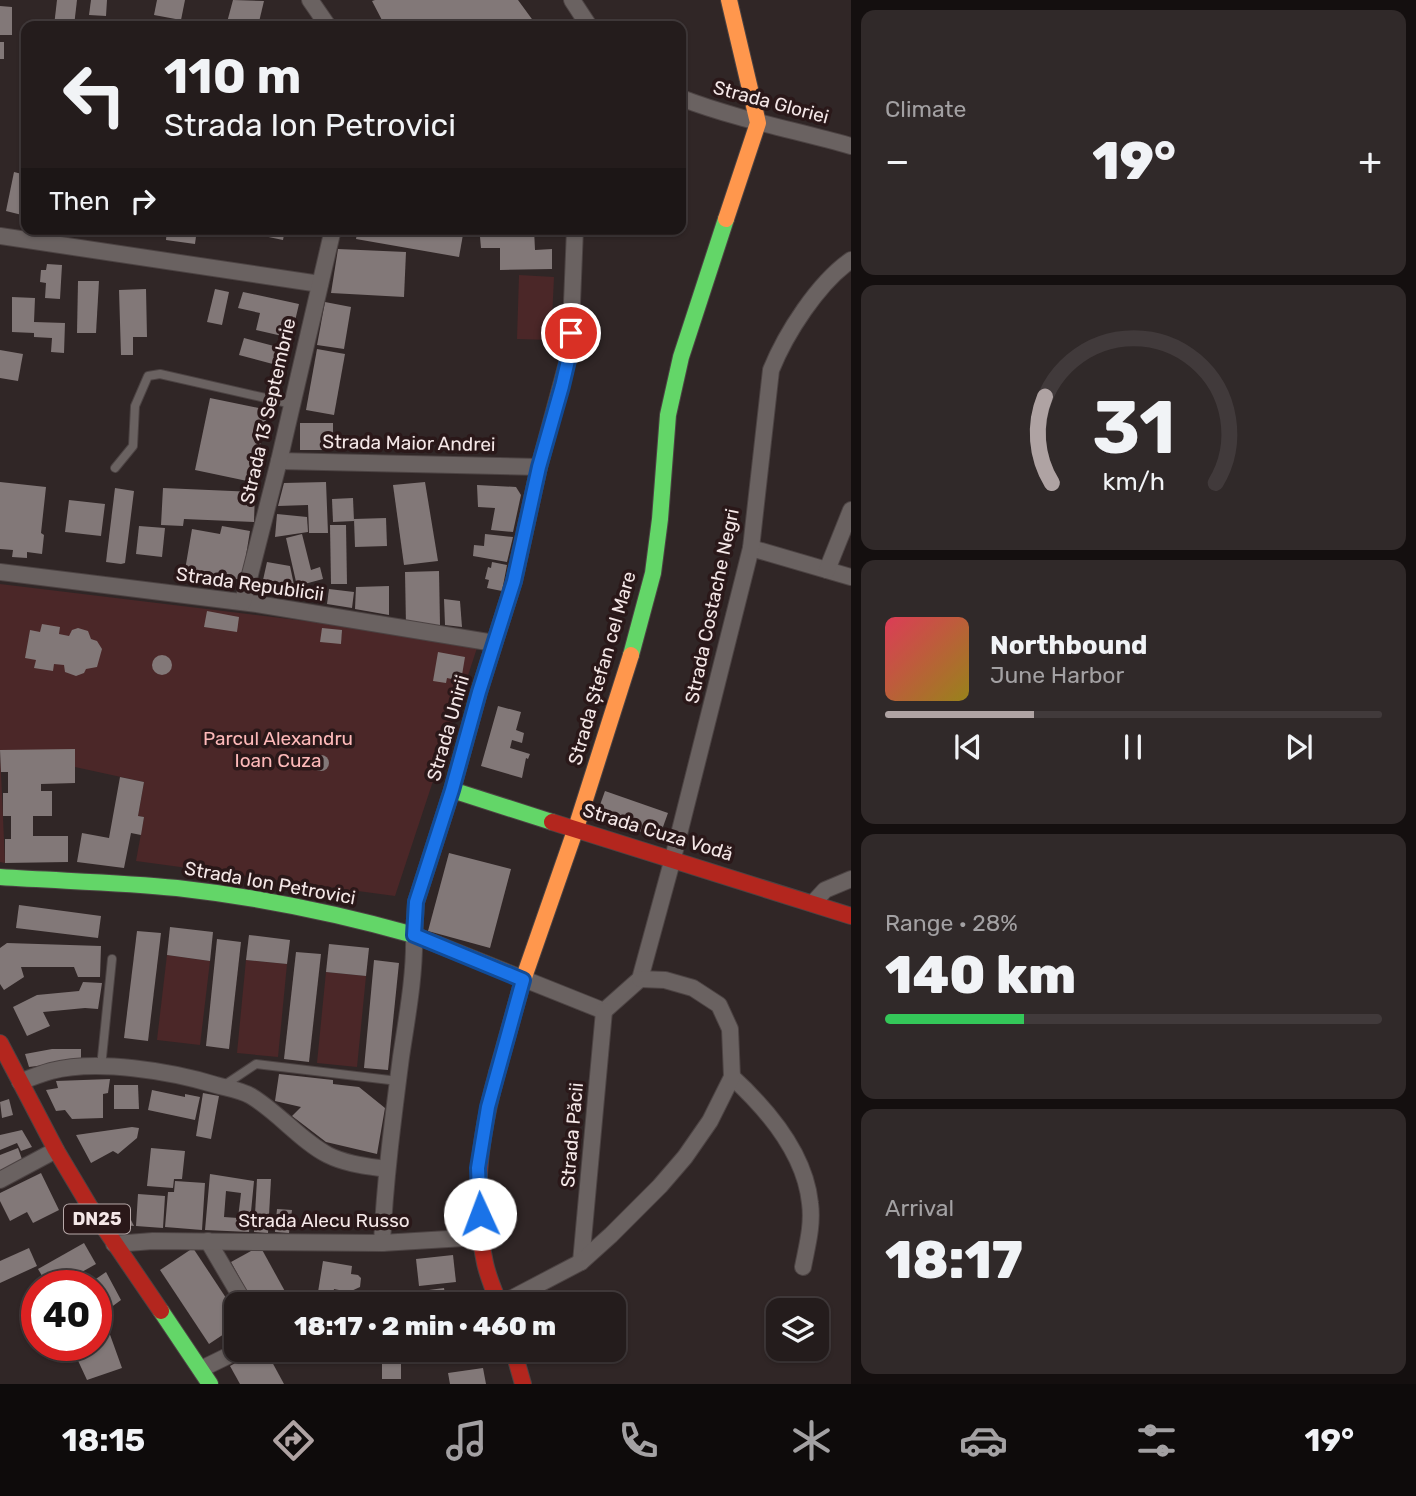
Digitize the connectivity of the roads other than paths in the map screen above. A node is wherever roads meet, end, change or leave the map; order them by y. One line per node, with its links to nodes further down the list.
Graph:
1 (310, 0): 4 (street)
2 (572, 0): 5 (street)
3 (729, 0): 7 (main road)
4 (325, 21)
5 (586, 21)
6 (686, 99): 7 (street, Strada Gloriei)
7 (758, 123): 8 (street, Strada Gloriei); 26 (main road, Strada Ștefan cel Mare)
8 (851, 146)
9 (332, 235): 13 (street, Strada 13 Septembrie)
10 (575, 235): 16 (street, Strada Unirii)
11 (0, 236): 13 (street)
12 (851, 260): 19 (street, Strada Costache Negri)
13 (320, 284): 14 (street, Strada 13 Septembrie)
14 (292, 404): 15 (street, Strada 13 Septembrie); 17 (lane)
15 (279, 461): 16 (street, Strada Maior Andrei); 23 (street, Strada 13 Septembrie)
16 (539, 467): 24 (street, Strada Unirii)
17 (115, 468)
18 (851, 510): 20 (street)
19 (751, 548): 20 (street); 27 (street, Strada Costache Negri)
20 (827, 570): 22 (street)
21 (0, 572): 23 (street, Strada Republicii)
22 (851, 577)
23 (243, 602): 24 (street, Strada Republicii)
24 (494, 643): 25 (street, Strada Unirii)
25 (452, 790): 26 (main road, Strada Cuza Vodă); 32 (main road, Strada Unirii)
26 (576, 828): 27 (main road, Strada Cuza Vodă); 35 (main road, Strada Ștefan cel Mare)
27 (673, 858): 30 (main road, Strada Cuza Vodă); 34 (street, Strada Costache Negri)
28 (0, 877): 32 (main road, Strada Ion Petrovici)
29 (851, 879): 30 (street)
30 (813, 903): 31 (main road, Strada Cuza Vodă)
31 (847, 914)
32 (414, 935): 35 (street, Strada Ion Petrovici); 40 (street, Strada Unirii)
33 (112, 959): 38 (lane)
34 (640, 979): 36 (street); 39 (street)
35 (523, 980): 36 (street, Strada Ion Petrovici); 46 (main road, Strada Ștefan cel Mare)
36 (604, 1011): 50 (street, Strada Păcii)
37 (0, 1043): 41 (main road, DN25)
38 (101, 1067): 41 (street); 42 (street)
39 (732, 1077): 50 (street); 51 (street)
40 (398, 1081): 42 (lane); 44 (street, Strada Unirii)
41 (20, 1082): 43 (main road, DN25)
42 (222, 1087): 44 (street)
43 (56, 1150): 45 (street); 49 (main road, DN25)
44 (386, 1169): 48 (street, Strada Unirii)
45 (0, 1180)
46 (481, 1237): 48 (street, Strada Alecu Russo); 53 (main road, Strada Ștefan cel Mare)
47 (208, 1241): 48 (street, Strada Alecu Russo); 49 (street, Strada Alecu Russo); 52 (street)
48 (382, 1243)
49 (114, 1244): 57 (main road, DN25)
50 (582, 1262): 54 (street)
51 (803, 1267)
52 (238, 1292)
53 (496, 1292)
54 (523, 1292)
55 (224, 1358): 57 (street)
56 (517, 1362): 59 (main road)
57 (201, 1369): 58 (main road, DN25)
58 (210, 1384)
59 (523, 1384)

